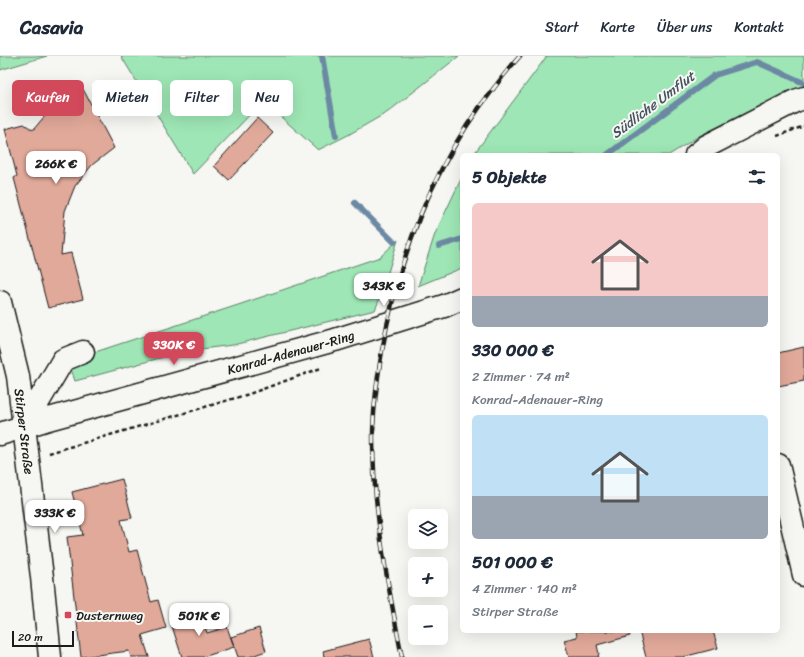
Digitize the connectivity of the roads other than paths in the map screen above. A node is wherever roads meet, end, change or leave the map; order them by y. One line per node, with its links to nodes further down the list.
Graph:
1 (799, 99): 2 (street)
2 (698, 153)
3 (460, 299): 6 (street, Konrad-Adenauer-Ring)
4 (0, 302): 6 (street, Stirper Straße)
5 (83, 352): 6 (street)
6 (24, 426): 7 (street, Konrad-Adenauer-Ring); 11 (street, Stirper Straße)
7 (0, 434)
8 (780, 481): 9 (street)
9 (783, 504): 10 (street)
10 (804, 575)
11 (50, 657)

